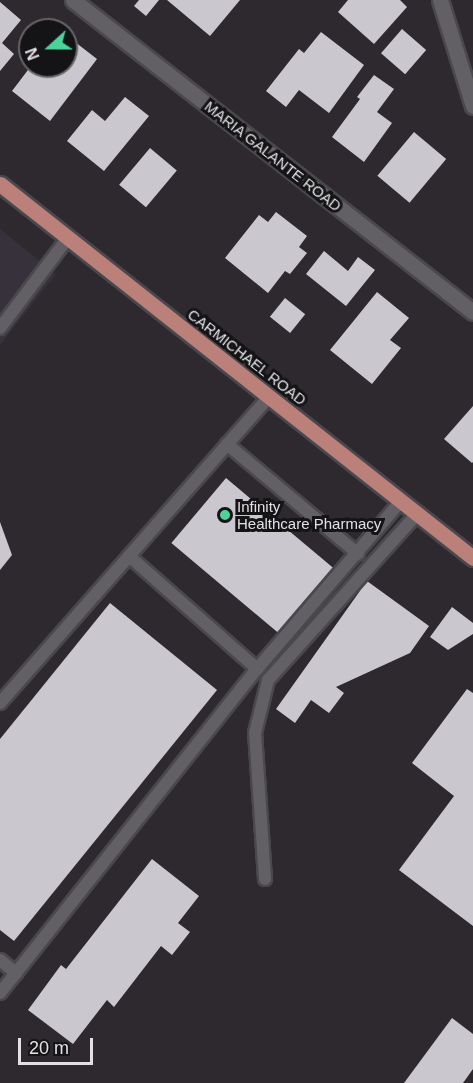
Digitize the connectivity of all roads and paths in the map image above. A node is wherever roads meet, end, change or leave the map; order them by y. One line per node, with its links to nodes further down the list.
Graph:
1 (73, 0): 6 (street, MARIA GALANTE ROAD)
2 (440, 0): 3 (street)
3 (473, 106)
4 (0, 184): 5 (main road, CARMICHAEL ROAD)
5 (67, 239): 7 (lane); 8 (main road, CARMICHAEL ROAD)
6 (473, 312)
7 (0, 328)
8 (268, 397): 9 (lane); 10 (main road, CARMICHAEL ROAD)
9 (227, 444): 12 (lane); 13 (lane)
10 (401, 501): 11 (main road, CARMICHAEL ROAD); 12 (lane)
11 (417, 514): 14 (main road, CARMICHAEL ROAD); 17 (lane)
12 (358, 554): 15 (lane)
13 (129, 556): 15 (lane); 16 (lane)
14 (473, 558)
15 (257, 669): 19 (lane)
16 (0, 703)
17 (265, 879)
18 (0, 960): 19 (lane)
19 (16, 973): 20 (lane)
20 (0, 993)

